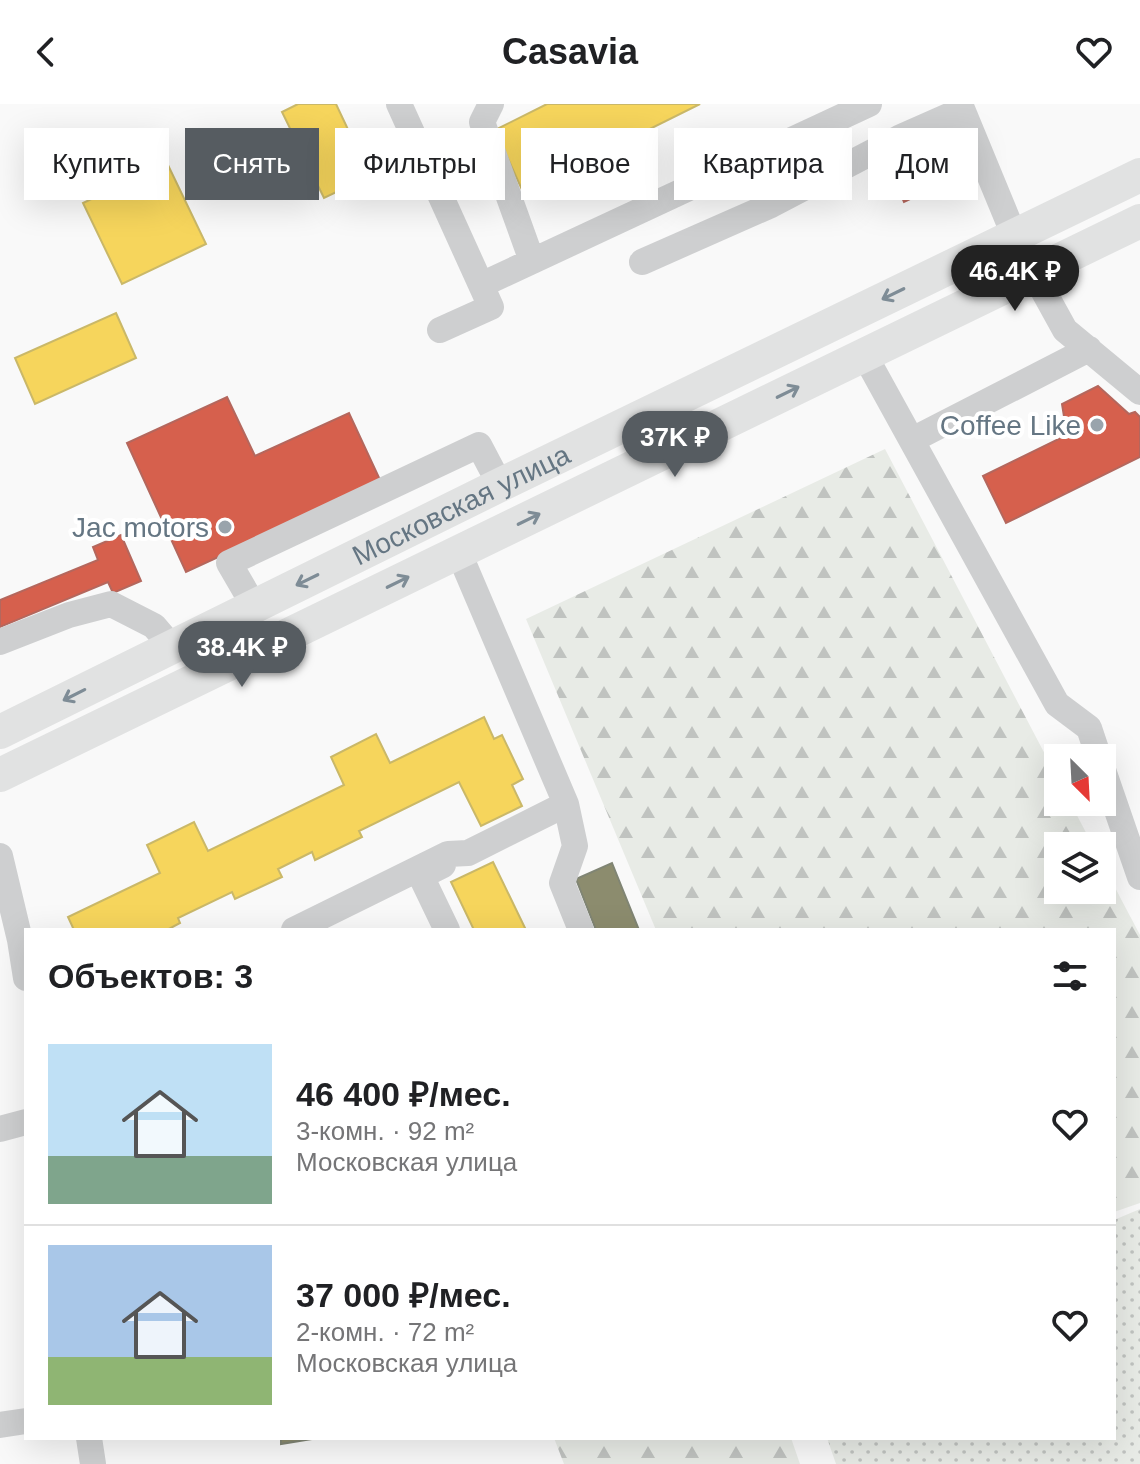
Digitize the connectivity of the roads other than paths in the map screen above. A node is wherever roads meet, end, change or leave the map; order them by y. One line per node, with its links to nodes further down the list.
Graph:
1 (399, 104): 11 (street)
2 (491, 104): 8 (street)
3 (869, 104): 8 (street)
4 (961, 107): 7 (street); 9 (street)
5 (1140, 175): 7 (main road, Московская улица)
6 (1140, 221): 10 (main road, Московская улица)
7 (1014, 235): 17 (main road, Московская улица, one-way to 17)
8 (532, 261): 11 (street)
9 (642, 262)
10 (1033, 272): 13 (street); 14 (main road, Московская улица)
11 (481, 285): 12 (street)
12 (440, 330)
13 (1089, 349): 15 (street); 16 (street)
14 (864, 354): 16 (street); 18 (main road, Московская улица, one-way to 14)
15 (1140, 392)
16 (912, 440): 23 (street)
17 (500, 485): 19 (main road, Московская улица, one-way to 19); 19 (street)
18 (459, 553): 24 (main road, Московская улица, one-way to 18); 25 (street)
19 (254, 606): 21 (main road, Московская улица)
20 (0, 642): 21 (street)
21 (171, 646): 22 (main road, Московская улица, one-way to 22)
22 (0, 732)
23 (1094, 744)
24 (0, 775)
25 (566, 804): 27 (street); 32 (street)
26 (1116, 808): 29 (street)
27 (468, 853): 30 (street); 31 (street)
28 (0, 856): 33 (street)
29 (1140, 877)
30 (298, 928)
31 (446, 928)
32 (580, 928)
33 (10, 943): 34 (street)
34 (24, 974)
35 (24, 1123): 36 (street)
36 (0, 1129)
37 (24, 1421): 38 (street)
38 (0, 1425)
39 (89, 1440): 40 (street)
40 (93, 1464)

